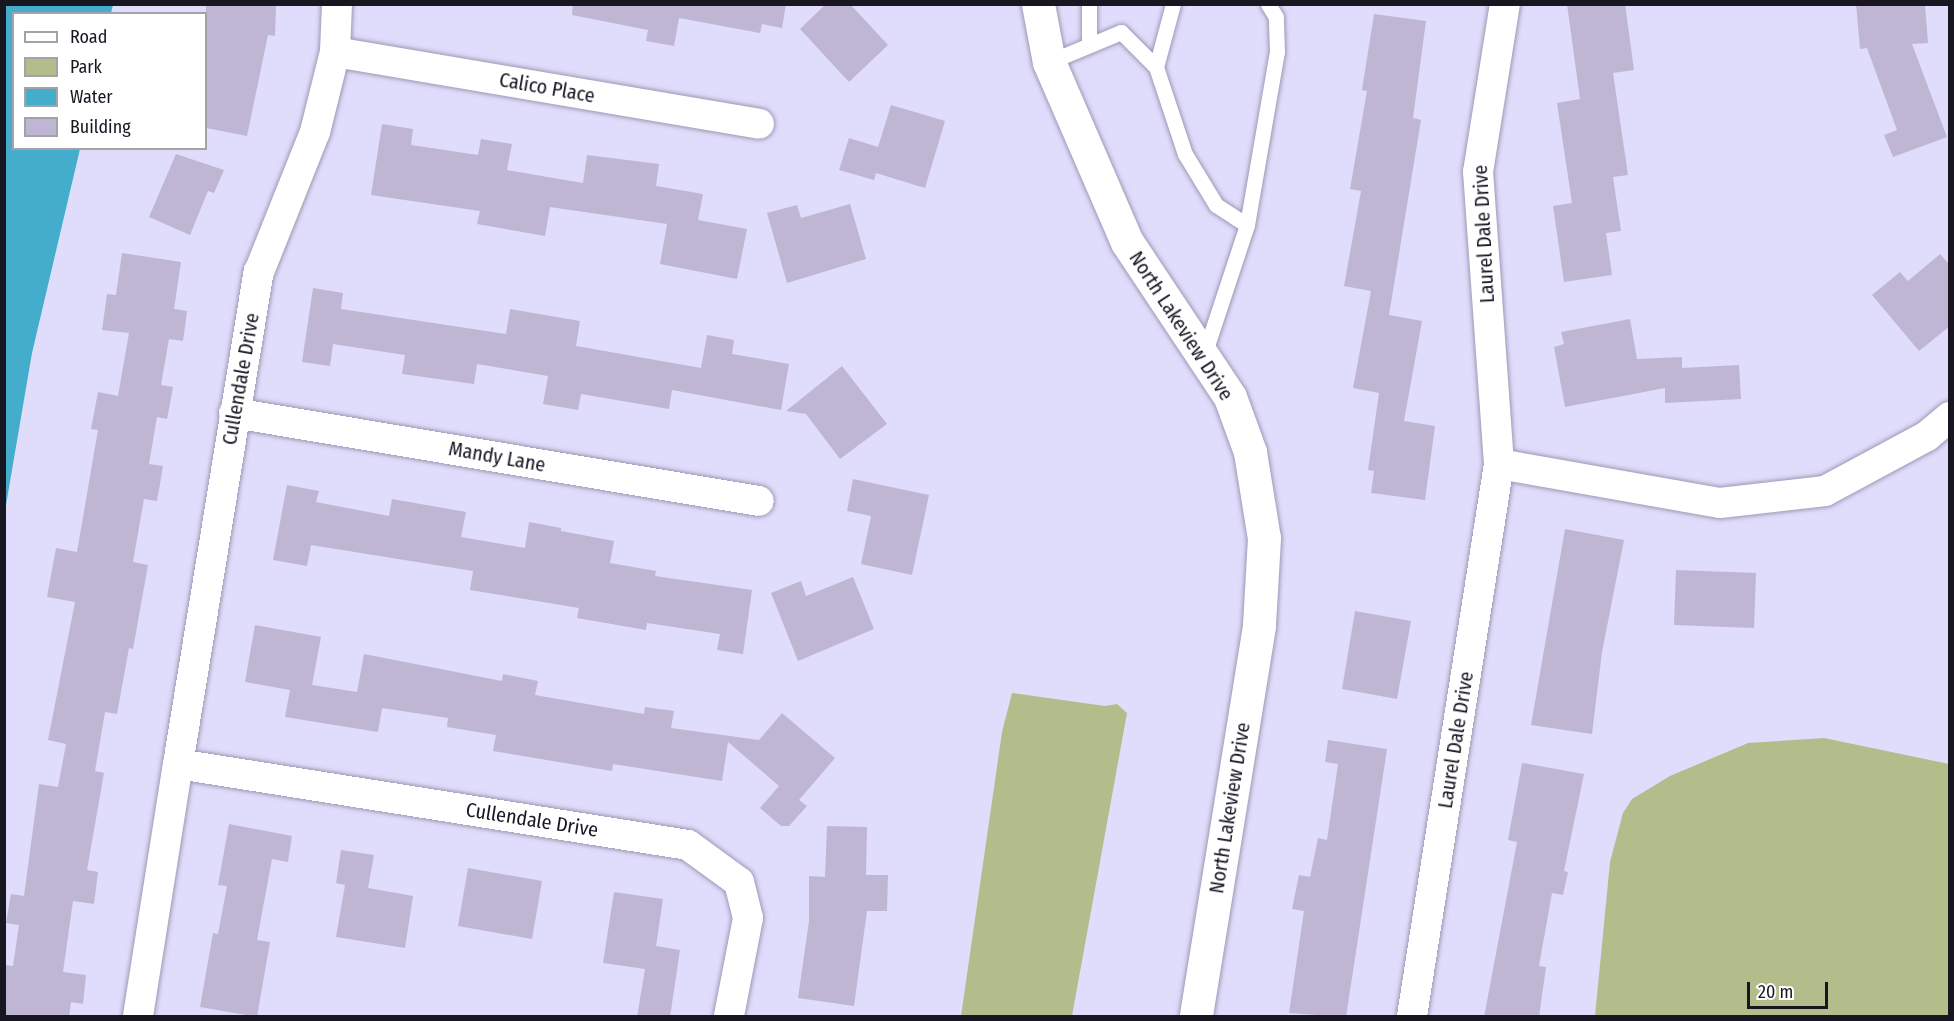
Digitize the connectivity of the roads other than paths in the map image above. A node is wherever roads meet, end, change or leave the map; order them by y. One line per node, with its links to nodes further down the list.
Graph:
1 (337, 4): 8 (street, Cullendale Drive)
2 (1038, 4): 9 (street, North Lakeview Drive)
3 (1089, 4): 7 (lane)
4 (1173, 4): 10 (lane)
5 (1268, 4): 12 (lane)
6 (1505, 4): 16 (street, Laurel Dale Drive)
7 (1089, 43): 9 (lane); 10 (lane)
8 (335, 52): 11 (street, Calico Place); 14 (street, Cullendale Drive)
9 (1049, 62): 13 (street, North Lakeview Drive)
10 (1156, 67): 12 (lane)
11 (759, 124)
12 (1248, 225): 13 (lane)
13 (1203, 357): 21 (street, North Lakeview Drive)
14 (234, 413): 17 (street, Mandy Lane); 18 (street, Cullendale Drive)
15 (1950, 417): 16 (street)
16 (1499, 464): 22 (street, Laurel Dale Drive)
17 (759, 501)
18 (178, 764): 19 (street, Cullendale Drive); 20 (street, Cullendale Drive)
19 (138, 1017)
20 (729, 1017)
21 (1196, 1017)
22 (1412, 1017)

